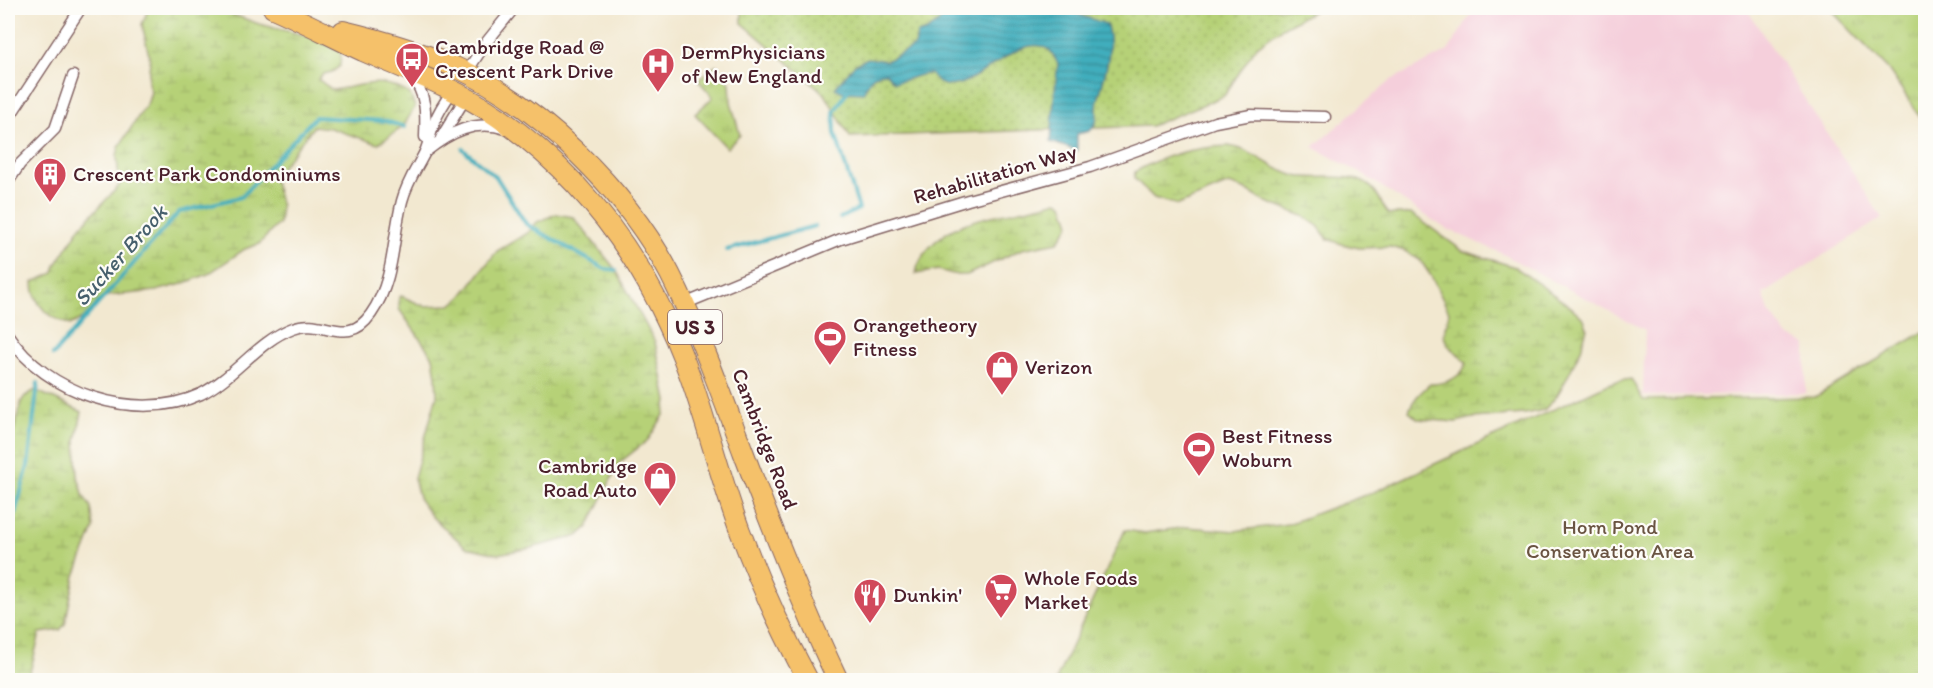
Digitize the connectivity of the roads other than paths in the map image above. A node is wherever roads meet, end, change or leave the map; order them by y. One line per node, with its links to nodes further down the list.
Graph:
1 (81, 8): 10 (street)
2 (273, 8): 4 (highway, Cambridge Road / US 3)
3 (514, 8): 6 (street)
4 (302, 21): 5 (highway, Cambridge Road / US 3); 6 (highway, Cambridge Road / US 3)
5 (399, 66): 8 (highway, Cambridge Road / US 3); 13 (street)
6 (466, 72): 8 (highway); 15 (highway, Cambridge Road / US 3)
7 (73, 76): 14 (street)
8 (459, 93): 11 (street); 12 (highway, Cambridge Road / US 3); 13 (street)
9 (1325, 117): 15 (street, Rehabilitation Way)
10 (8, 119)
11 (439, 141): 12 (street); 13 (street)
12 (538, 148): 18 (highway, Cambridge Road / US 3)
13 (424, 152): 16 (street)
14 (8, 182)
15 (684, 304): 17 (highway, Cambridge Road / US 3)
16 (8, 335)
17 (744, 453): 18 (highway); 20 (highway, Cambridge Road / US 3)
18 (718, 463): 19 (highway, Cambridge Road / US 3)
19 (806, 681)
20 (838, 681)

